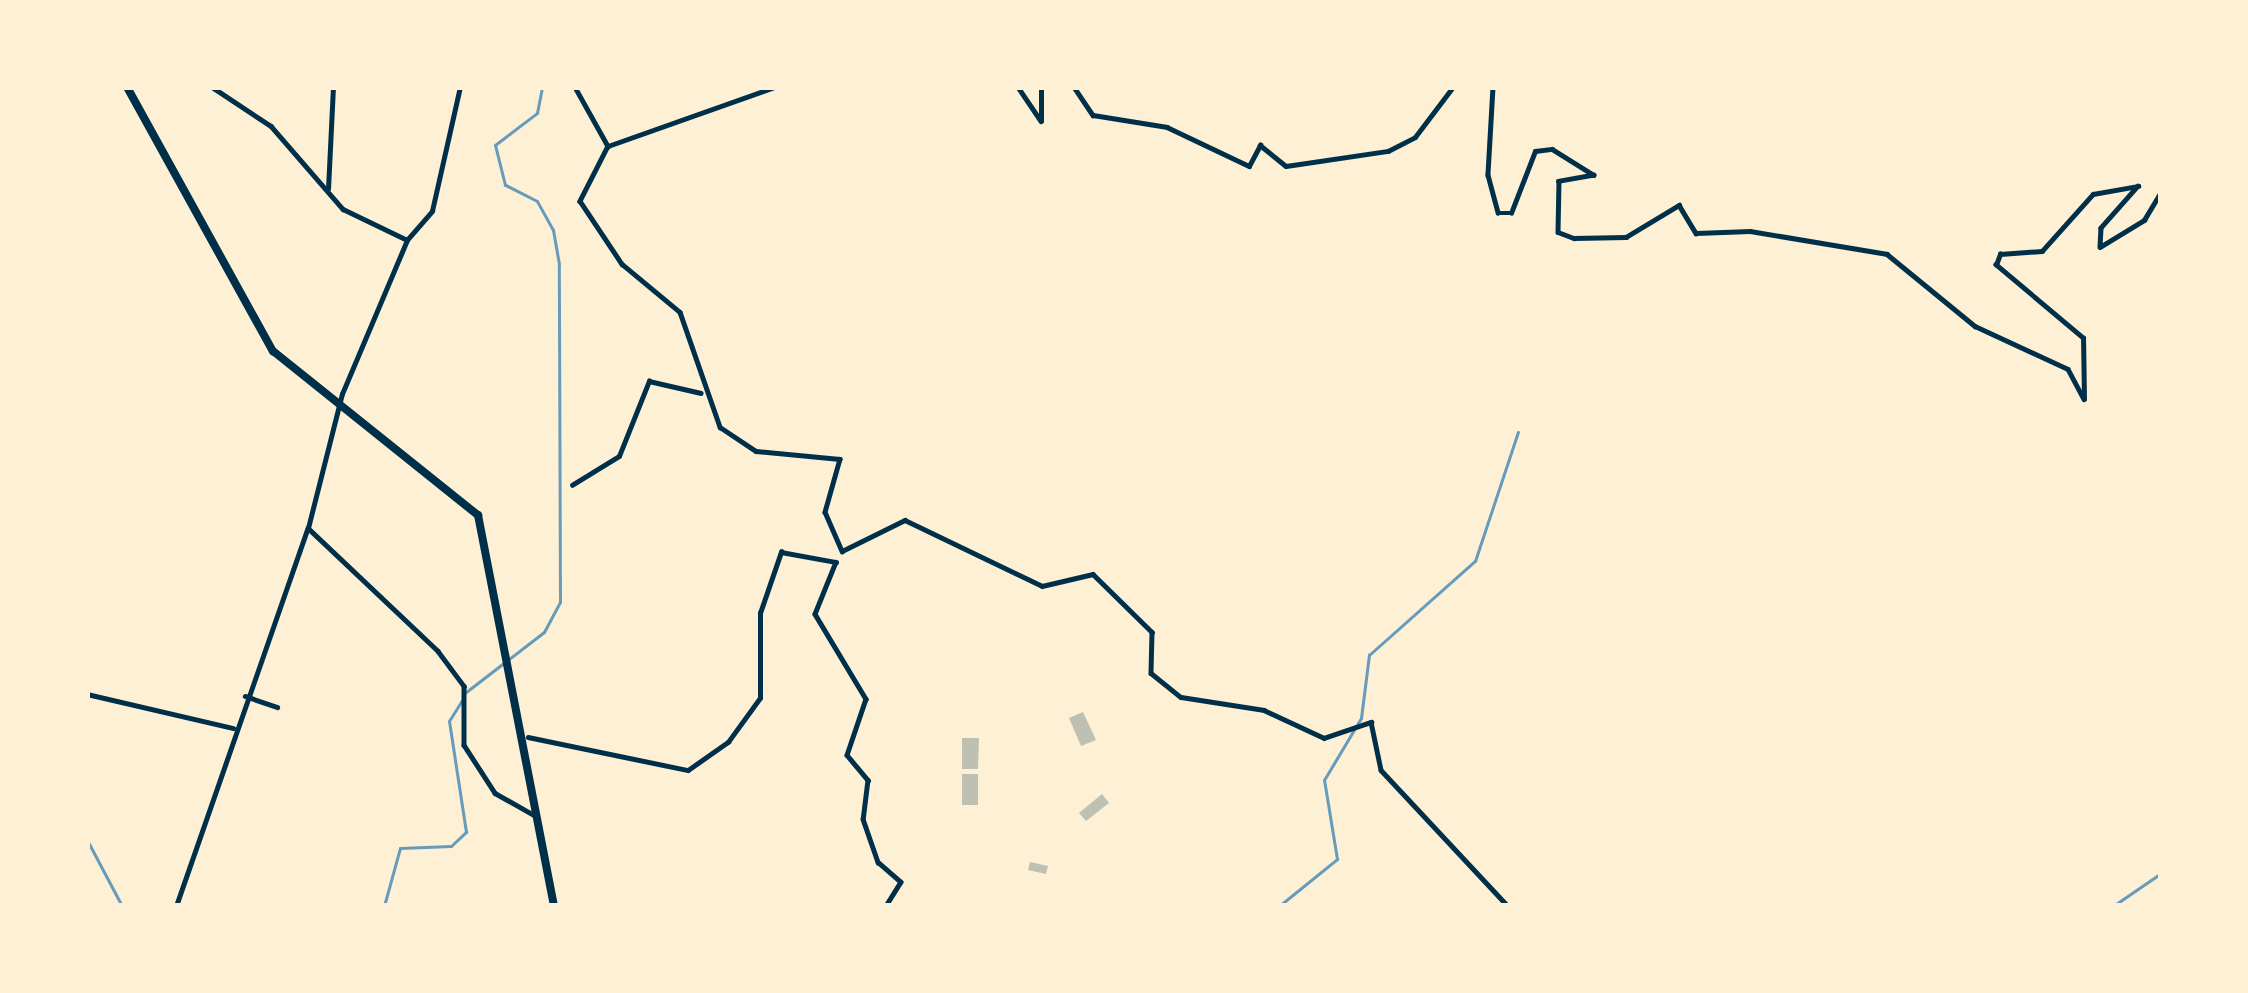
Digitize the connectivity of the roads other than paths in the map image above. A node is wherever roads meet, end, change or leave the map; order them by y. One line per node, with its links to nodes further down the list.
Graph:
1 (127, 87): 17 (highway)
2 (212, 87): 14 (street)
3 (333, 87): 14 (street)
4 (460, 87): 15 (street)
5 (575, 87): 12 (street)
6 (775, 87): 12 (street)
7 (1018, 87): 8 (street)
8 (1041, 87)
9 (1075, 87): 10 (street)
10 (1453, 87)
11 (1493, 87): 13 (street)
12 (608, 146): 16 (street)
13 (2161, 192)
14 (329, 194): 15 (street)
15 (407, 240): 17 (street)
16 (700, 393): 18 (street); 20 (street)
17 (339, 412): 19 (street); 26 (highway)
18 (572, 484)
19 (308, 528): 23 (street); 27 (street)
20 (842, 551): 21 (street); 31 (street)
21 (836, 562): 26 (street); 30 (street)
22 (87, 694): 25 (street)
23 (245, 696): 24 (street); 25 (street)
24 (277, 707)
25 (233, 728): 28 (street)
26 (528, 737): 27 (highway)
27 (539, 818): 29 (highway)
28 (176, 906)
29 (554, 906)
30 (886, 906)
31 (1508, 906)

